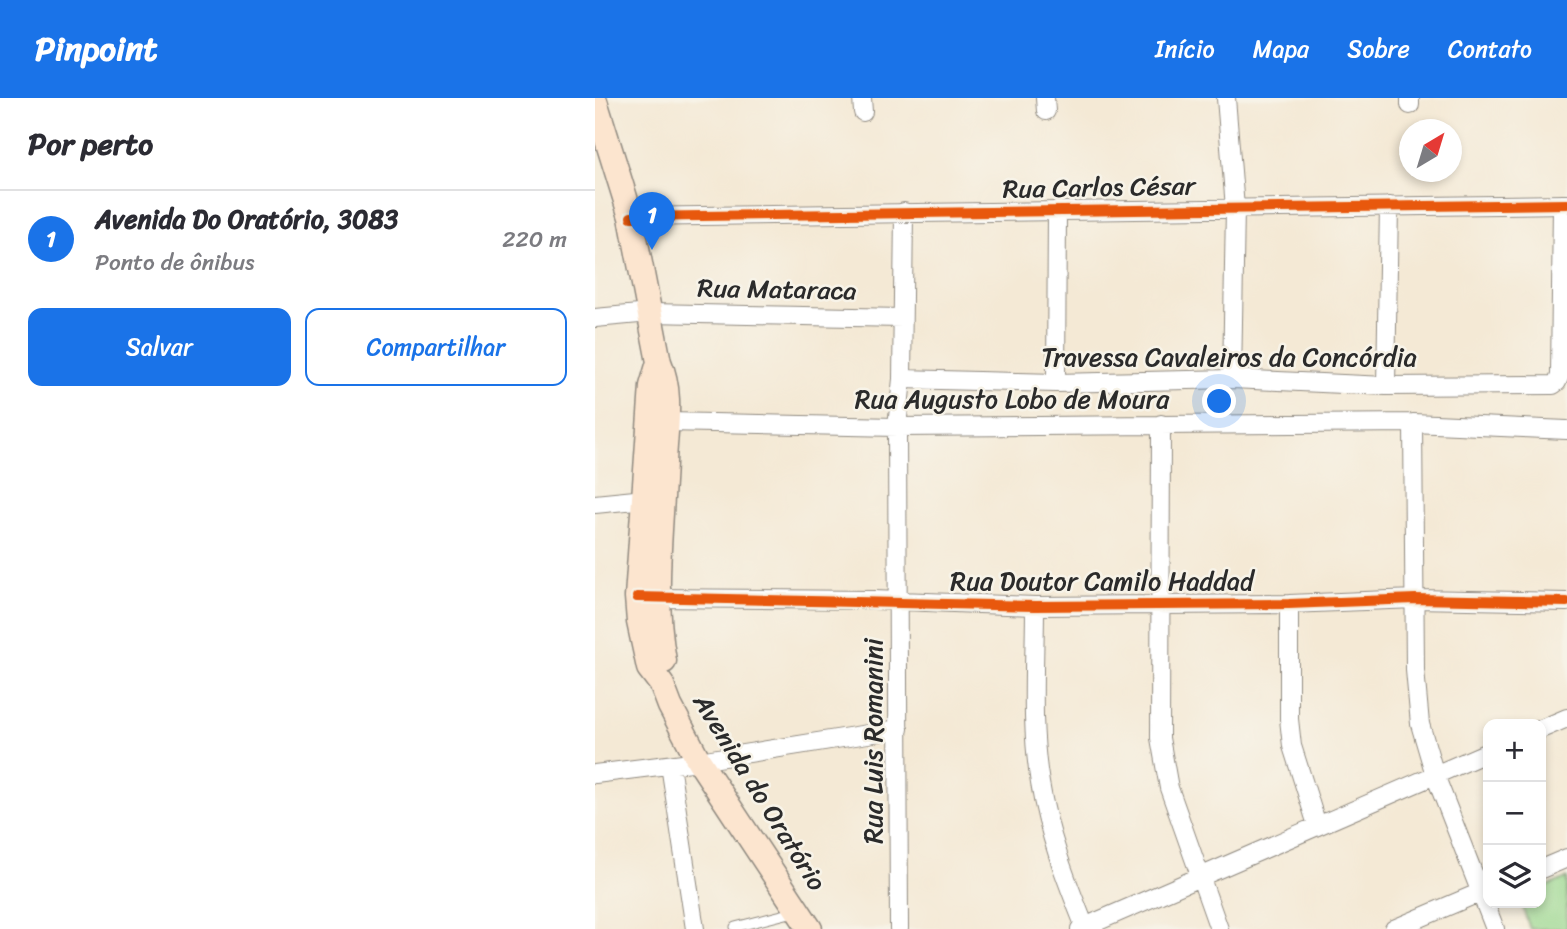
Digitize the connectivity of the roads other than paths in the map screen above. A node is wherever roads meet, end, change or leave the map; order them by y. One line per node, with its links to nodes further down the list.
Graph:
1 (1226, 98): 6 (street)
2 (595, 102): 3 (main road, Avenida do Oratório)
3 (602, 143): 9 (main road, Avenida do Oratório)
4 (1565, 204): 5 (street, Rua Carlos César); 17 (street, Travessa Cavaleiros da Concórdia)
5 (1389, 206): 6 (street, Rua Carlos César); 17 (street)
6 (1235, 208): 7 (street, Rua Carlos César); 14 (street)
7 (1057, 210): 8 (street, Rua Carlos César); 16 (street)
8 (904, 212): 9 (street, Rua Carlos César); 12 (street, Rua Luis Romanini)
9 (631, 217): 10 (main road, Avenida do Oratório)
10 (650, 313): 11 (street, Rua Mataraca); 12 (street, Rua Mataraca); 13 (main road, Avenida do Oratório)
11 (595, 318)
12 (902, 318): 15 (street, Rua Luis Romanini)
13 (659, 362): 18 (main road, Avenida do Oratório); 23 (main road, Avenida do Oratório)
14 (1232, 379): 16 (street, Travessa Cavaleiros da Concórdia); 17 (street, Travessa Cavaleiros da Concórdia)
15 (902, 380): 16 (street, Travessa Cavaleiros da Concórdia); 21 (street, Rua Luis Romanini)
16 (1056, 383)
17 (1386, 386)
18 (667, 422): 21 (street, Rua Augusto Lobo de Moura); 23 (main road, Avenida do Oratório)
19 (1413, 423): 20 (street, Rua Augusto Lobo de Moura); 22 (street, Rua Augusto Lobo de Moura); 26 (street)
20 (1161, 424): 21 (street, Rua Augusto Lobo de Moura); 30 (street)
21 (897, 427): 27 (street, Rua Luis Romanini)
22 (1567, 430)
23 (653, 498): 24 (street); 25 (main road, Avenida do Oratório)
24 (595, 504)
25 (647, 598): 27 (street, Rua Doutor Camilo Haddad); 36 (main road, Avenida do Oratório)
26 (1415, 600): 28 (street, Rua Doutor Camilo Haddad); 29 (street, Rua Doutor Camilo Haddad); 39 (street)
27 (899, 601): 31 (street, Rua Doutor Camilo Haddad); 34 (street, Rua Luis Romanini)
28 (1567, 602)
29 (1289, 604): 30 (street, Rua Doutor Camilo Haddad); 40 (street)
30 (1160, 605): 31 (street, Rua Doutor Camilo Haddad); 43 (street)
31 (1035, 606): 49 (street)
32 (1567, 718): 33 (street)
33 (1546, 727)
34 (899, 729): 36 (street); 51 (street, Rua Luis Romanini)
35 (1483, 754): 39 (street)
36 (699, 761): 37 (street); 47 (main road, Avenida do Oratório)
37 (670, 765): 38 (street); 50 (street)
38 (595, 774)
39 (1435, 775): 40 (street); 44 (street)
40 (1317, 825): 43 (street)
41 (1567, 858): 42 (street)
42 (1546, 867)
43 (1199, 876): 49 (street); 52 (street)
44 (1483, 886)
45 (1483, 892): 53 (street)
46 (1489, 908): 54 (street)
47 (804, 920): 48 (lane)
48 (735, 927)
49 (1082, 928)
50 (695, 929)
51 (899, 929)
52 (1219, 929)
53 (1394, 929)
54 (1495, 929)

